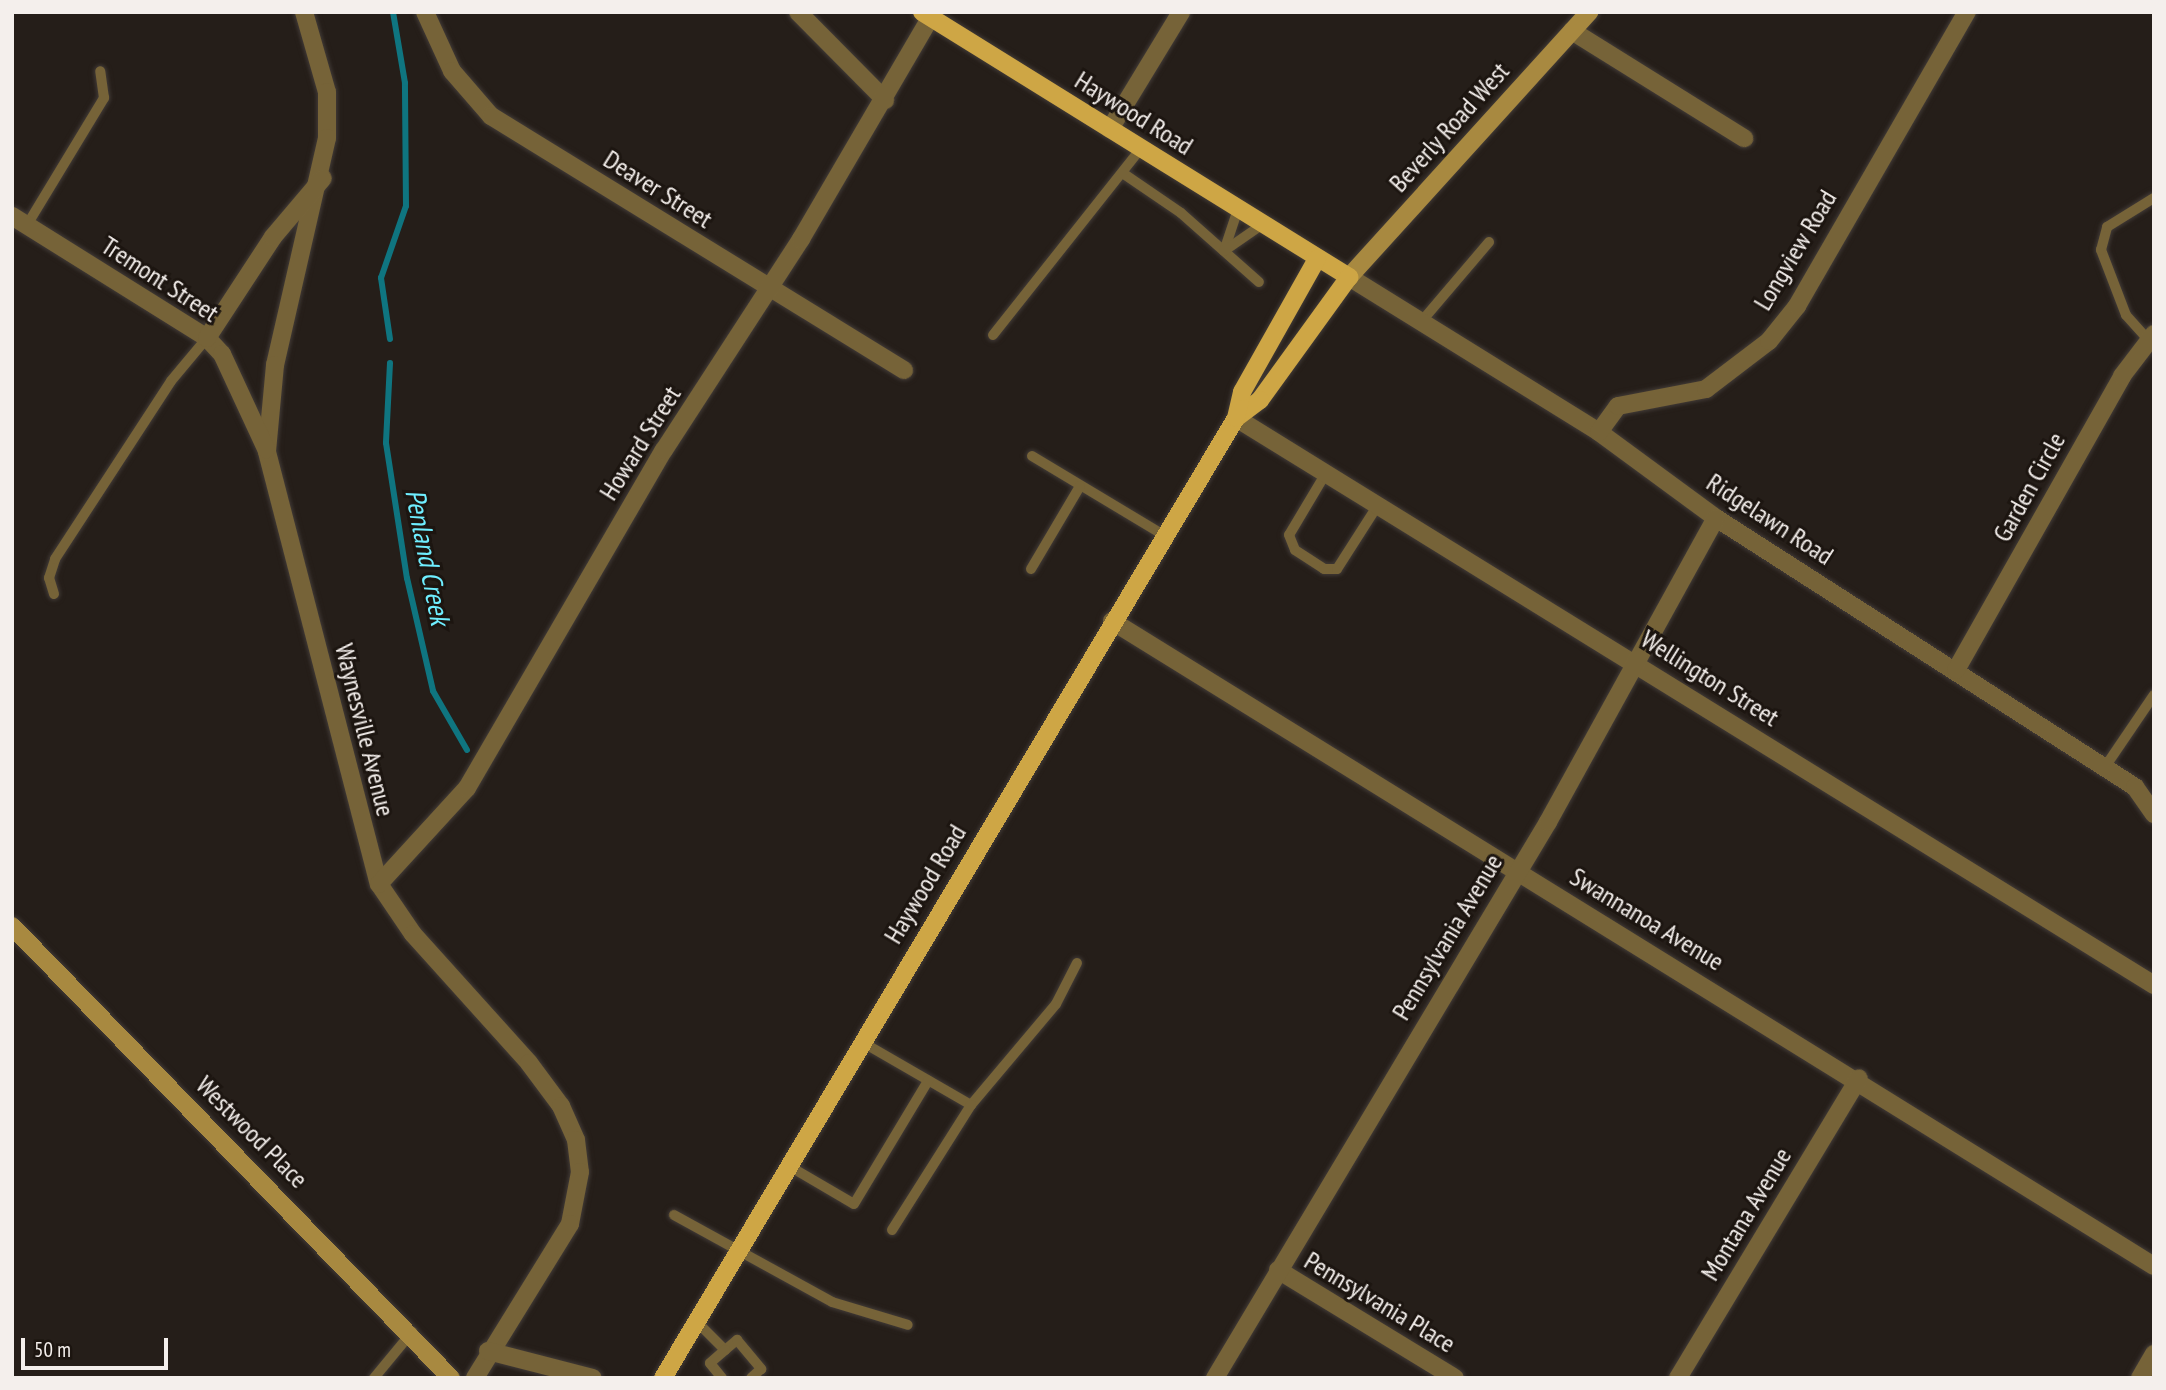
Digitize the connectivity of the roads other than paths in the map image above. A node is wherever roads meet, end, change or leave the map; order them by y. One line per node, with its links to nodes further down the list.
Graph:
1 (304, 12): 15 (street, Waynesville Avenue)
2 (425, 12): 25 (street, Deaver Street)
3 (798, 12): 10 (street)
4 (1181, 12): 11 (street)
5 (1589, 12): 8 (street, Beverly Road West)
6 (1968, 12): 32 (street, Longview Road)
7 (926, 15): 10 (street, Howard Street); 11 (main road, Haywood Road)
8 (1572, 31): 12 (street); 23 (street, Beverly Road West)
9 (100, 71): 18 (lane)
10 (885, 100): 25 (street, Howard Street)
11 (1110, 129): 13 (main road, Haywood Road)
12 (1744, 138)
13 (1141, 148): 14 (lane); 17 (main road, Haywood Road)
14 (1124, 174): 21 (lane); 27 (lane)
15 (323, 178): 28 (street); 33 (street, Waynesville Avenue)
16 (2154, 198): 29 (lane)
17 (1238, 209): 19 (main road, Haywood Road); 21 (lane)
18 (20, 221): 28 (street, Tremont Street)
19 (1262, 225): 21 (lane); 22 (main road, Haywood Road)
20 (1489, 242): 26 (lane)
21 (1224, 251): 24 (lane)
22 (1317, 259): 23 (main road, Haywood Road); 31 (main road, Haywood Road)
23 (1349, 277): 26 (street, Ridgelawn Road); 31 (main road, Haywood Road)
24 (1259, 282)
25 (769, 288): 30 (street, Deaver Street); 49 (street, Howard Street)
26 (1421, 322): 32 (street, Ridgelawn Road)
27 (993, 335)
28 (207, 338): 33 (street, Tremont Street); 41 (lane)
29 (2151, 340): 44 (street, Garden Circle)
30 (904, 370)
31 (1236, 418): 35 (street, Wellington Street); 39 (main road, Haywood Road)
32 (1599, 432): 38 (street, Ridgelawn Road)
33 (267, 452): 49 (street, Waynesville Avenue)
34 (1032, 456): 36 (lane)
35 (1326, 473): 37 (street, Wellington Street); 37 (lane)
36 (1080, 486): 39 (lane); 40 (lane)
37 (1378, 505): 43 (street, Wellington Street)
38 (1716, 518): 43 (street, Pennsylvania Avenue); 44 (street, Ridgelawn Road)
39 (1165, 536): 42 (main road, Haywood Road)
40 (1031, 569)
41 (54, 594)
42 (1112, 621): 48 (street, Swannanoa Avenue); 54 (main road, Haywood Road)
43 (1636, 663): 48 (street, Pennsylvania Avenue); 53 (street, Wellington Street)
44 (1956, 670): 46 (street, Ridgelawn Road)
45 (2154, 695): 46 (lane)
46 (2105, 767): 47 (street, Ridgelawn Road)
47 (2153, 809)
48 (1517, 871): 55 (street, Swannanoa Avenue); 63 (street, Pennsylvania Avenue)
49 (379, 884): 68 (street, Waynesville Avenue)
50 (12, 926): 66 (street, Westwood Place)
51 (1077, 963): 57 (lane)
52 (2154, 975): 53 (street)
53 (2153, 985)
54 (862, 1042): 56 (lane); 58 (main road, Haywood Road)
55 (1859, 1078): 62 (street, Swannanoa Avenue); 79 (street, Montana Avenue)
56 (928, 1081): 57 (lane); 58 (lane)
57 (971, 1105): 60 (lane)
58 (789, 1166): 61 (main road, Haywood Road)
59 (674, 1214): 61 (lane)
60 (892, 1230)
61 (737, 1252): 64 (main road, Haywood Road); 65 (lane)
62 (2154, 1266)
63 (1278, 1270): 77 (street, Pennsylvania Avenue); 78 (street, Pennsylvania Place)
64 (696, 1321): 67 (lane); 74 (main road, Haywood Road)
65 (908, 1325)
66 (412, 1332): 70 (lane); 71 (street, Westwood Place)
67 (725, 1350): 75 (lane); 76 (lane)
68 (488, 1351): 72 (street, Waynesville Avenue); 73 (street)
69 (2154, 1354): 80 (street)
70 (374, 1378)
71 (451, 1378)
72 (475, 1378)
73 (593, 1378)
74 (663, 1378)
75 (722, 1378)
76 (751, 1378)
77 (1214, 1378)
78 (1455, 1378)
79 (1678, 1378)
80 (2140, 1378)

